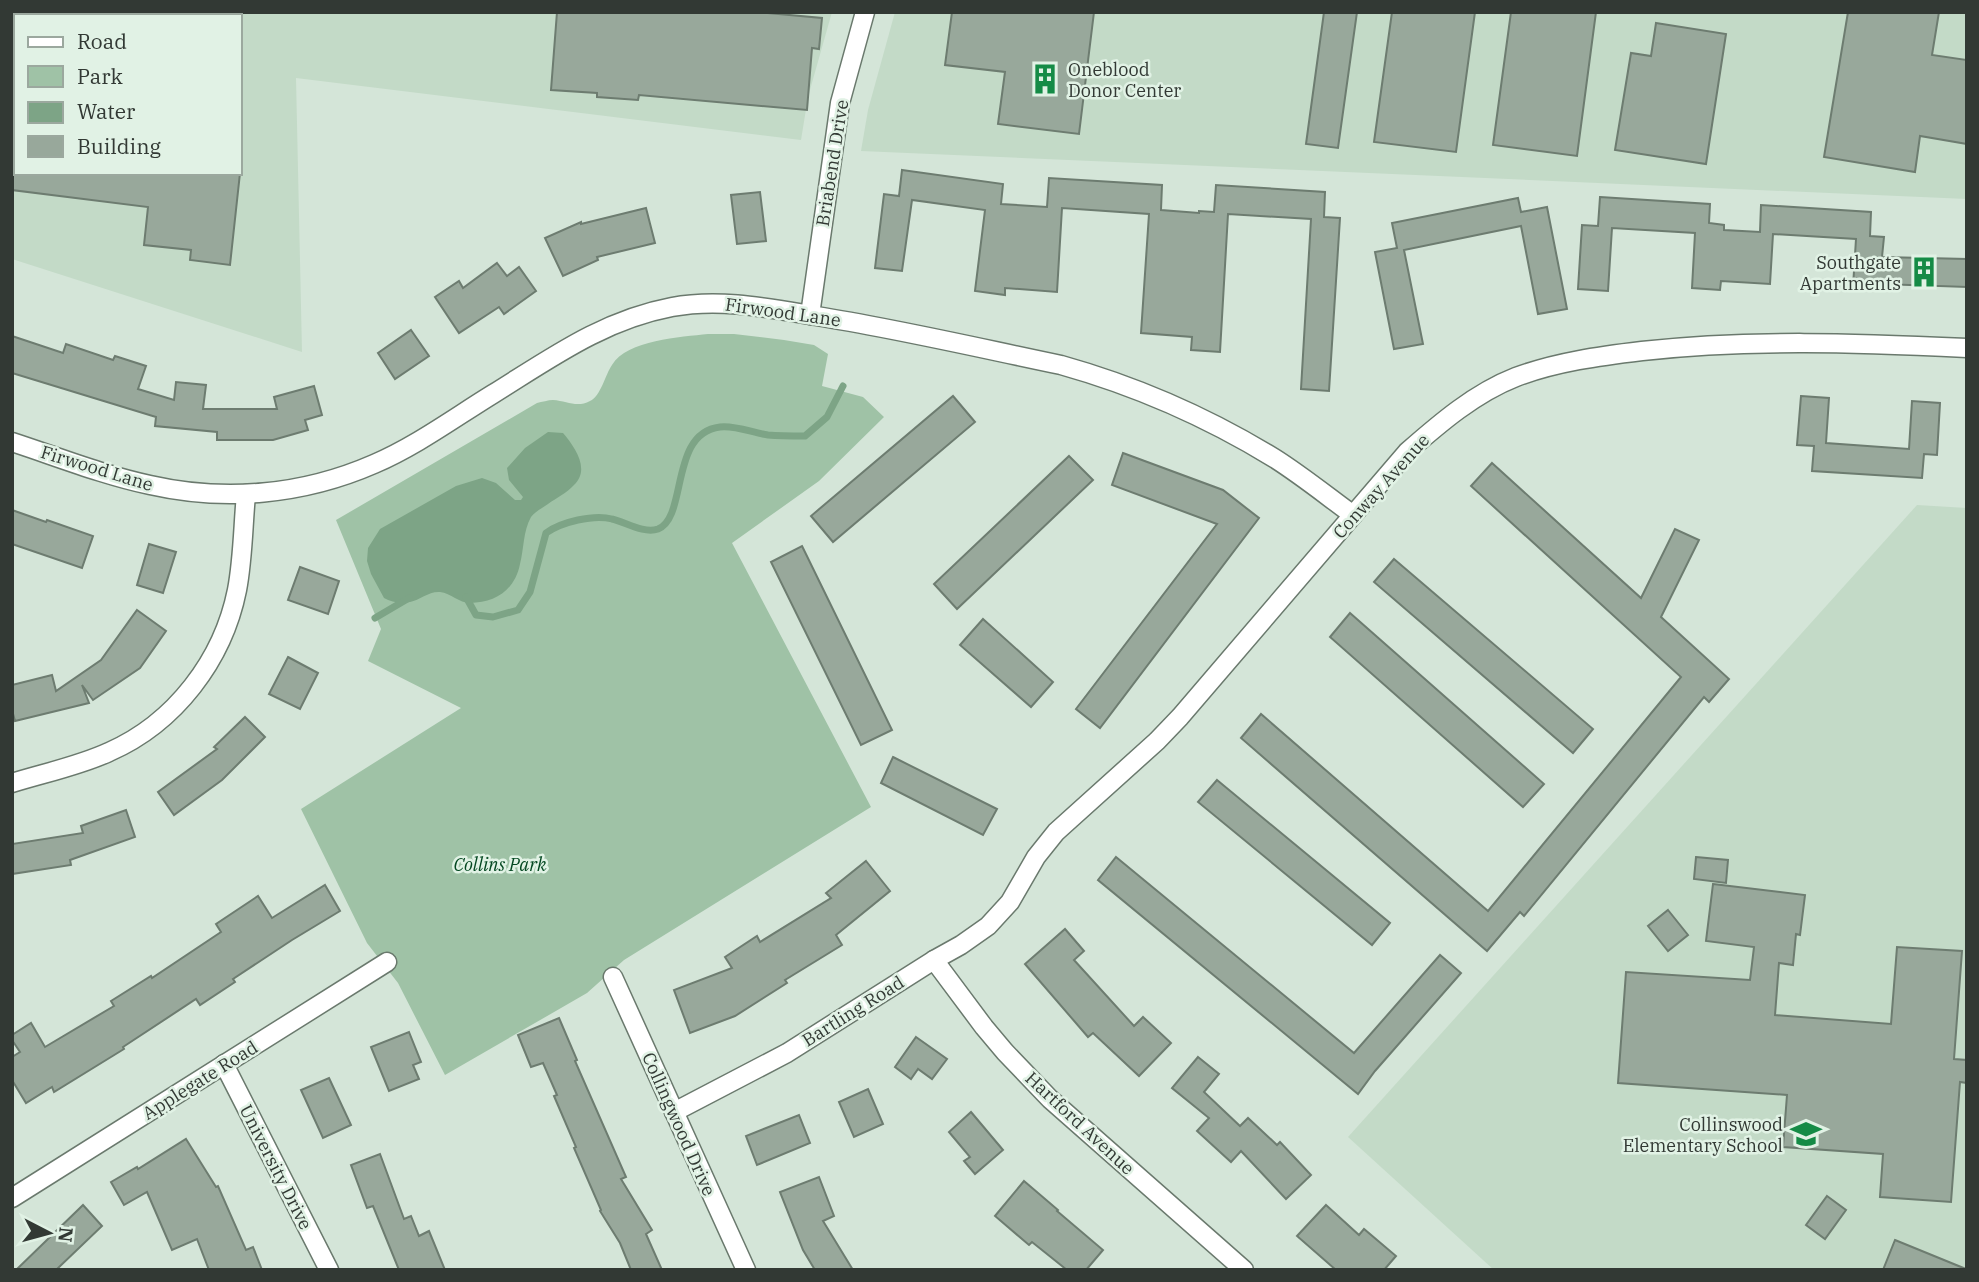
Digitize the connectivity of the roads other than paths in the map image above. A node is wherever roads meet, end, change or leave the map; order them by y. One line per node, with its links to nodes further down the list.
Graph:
1 (865, 12): 2 (street, Briabend Drive)
2 (810, 315): 5 (street, Firwood Lane); 6 (street, Firwood Lane)
3 (1967, 348): 6 (street, Conway Avenue)
4 (12, 442): 5 (street, Firwood Lane)
5 (246, 494): 7 (street)
6 (1353, 515): 8 (street, Conway Avenue)
7 (12, 783)
8 (1017, 889): 9 (street, Bartling Road)
9 (934, 960): 13 (street, Bartling Road); 17 (street, Hartford Avenue)
10 (387, 962): 12 (street, Applegate Road)
11 (613, 977): 13 (street, Collingwood Drive)
12 (224, 1065): 14 (street, Applegate Road); 15 (street, University Drive)
13 (674, 1112): 16 (street, Collingwood Drive)
14 (12, 1198)
15 (329, 1270)
16 (746, 1270)
17 (1244, 1270)

